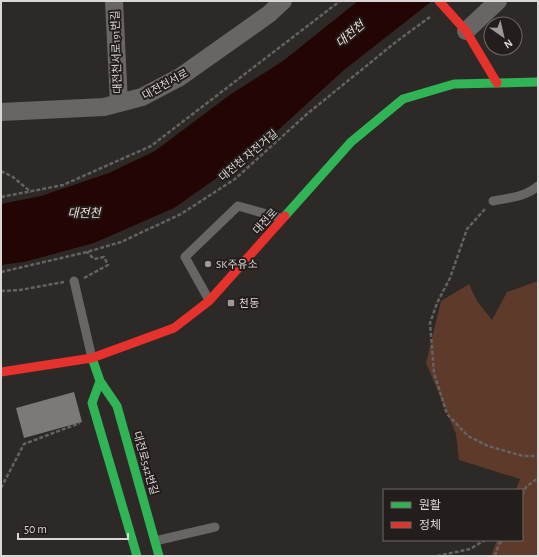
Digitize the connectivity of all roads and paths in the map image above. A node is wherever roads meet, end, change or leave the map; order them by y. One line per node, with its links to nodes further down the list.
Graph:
1 (114, 1): 11 (street, 대전천서로191번길)
2 (283, 1): 6 (street, 대전천서로)
3 (340, 1): 15 (path)
4 (439, 1): 8 (main road)
5 (498, 1): 8 (street)
6 (266, 8): 11 (street, 대전천서로)
7 (433, 14): 19 (path, 대전천 자전거길)
8 (462, 26): 10 (main road)
9 (538, 82): 10 (main road, 대전로)
10 (497, 83): 18 (main road, 대전로)
11 (119, 104): 12 (street, 대전천서로)
12 (1, 112)
13 (1, 171): 15 (path)
14 (538, 186): 17 (lane)
15 (32, 192): 16 (path)
16 (1, 197)
17 (493, 201): 28 (path)
18 (283, 218): 23 (main road, 대전로); 23 (lane)
19 (87, 252): 20 (path, 대전천 자전거길); 21 (path)
20 (1, 272)
21 (74, 281): 22 (path); 24 (lane)
22 (1, 291)
23 (209, 301): 24 (main road, 대전로)
24 (92, 358): 25 (main road, 대전로); 26 (main road, 대전로542번길)
25 (1, 372)
26 (100, 381): 27 (main road); 33 (main road, 대전로542번길)
27 (92, 404): 30 (path); 36 (main road)
28 (538, 456)
29 (538, 478): 31 (path)
30 (1, 488)
31 (523, 493)
32 (215, 526): 33 (lane)
33 (155, 541): 37 (main road, 대전로542번길)
34 (483, 541): 38 (path)
35 (502, 541): 39 (path)
36 (137, 556)
37 (159, 556)
38 (437, 556)
39 (495, 556)

